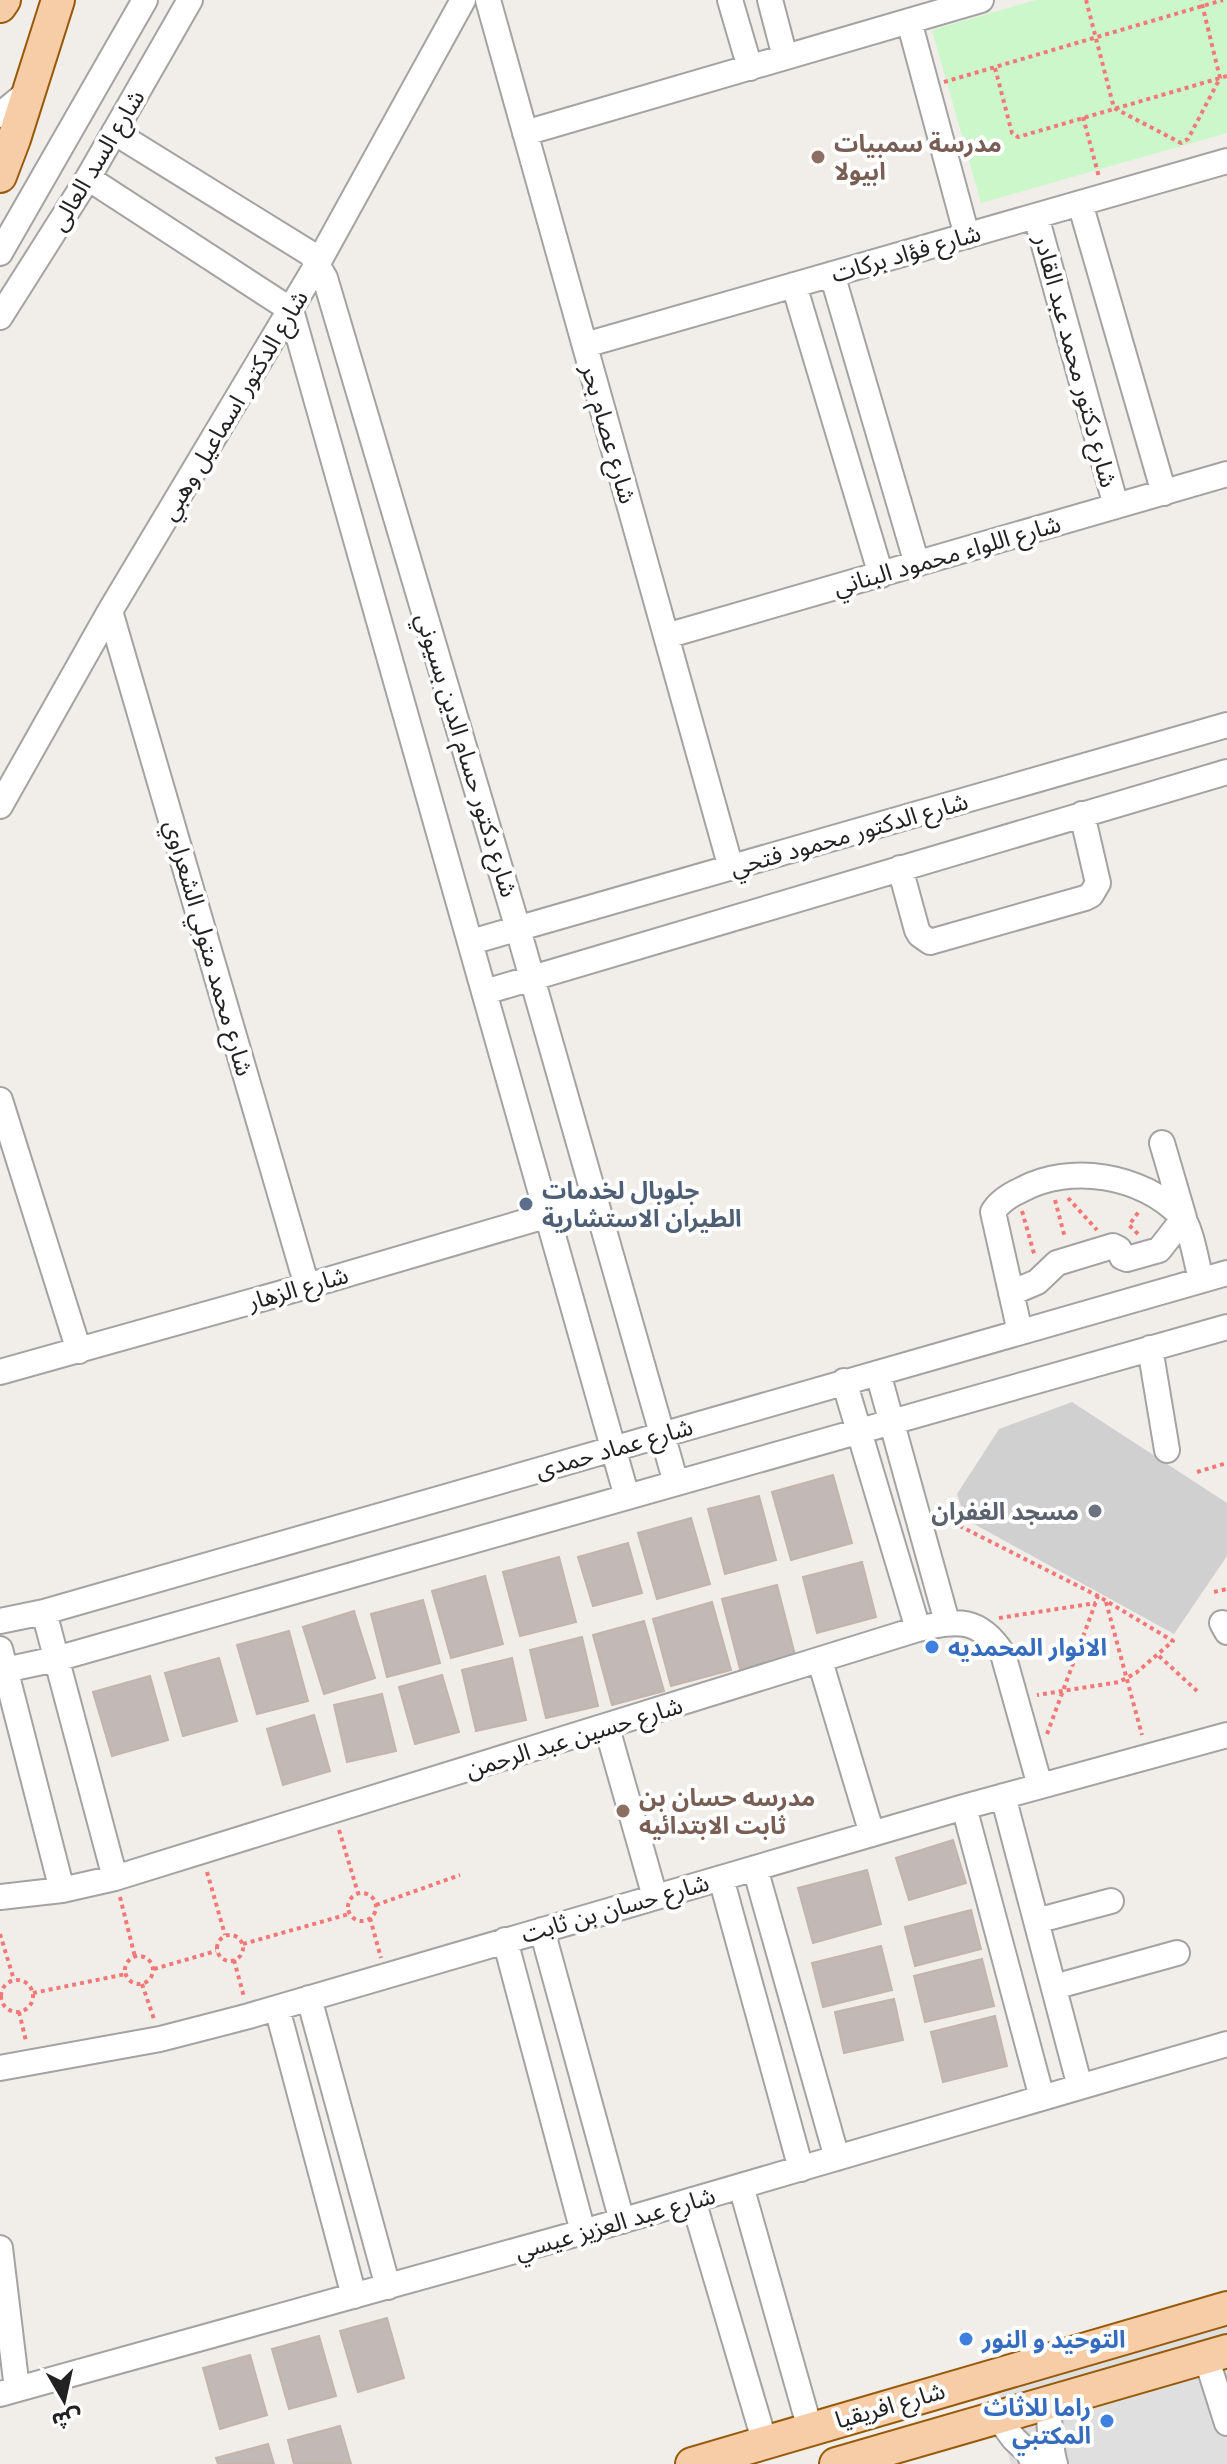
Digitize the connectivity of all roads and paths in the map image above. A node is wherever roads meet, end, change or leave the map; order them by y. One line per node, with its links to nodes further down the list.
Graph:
1 (4, 0): 13 (main road)
2 (58, 0): 22 (main road)
3 (145, 0): 34 (street)
4 (190, 0): 26 (street, شارع السد العالى)
5 (463, 0): 35 (street, شارع الدكتور اسماعيل وهبي)
6 (488, 0): 27 (street, شارع عصام بحر)
7 (730, 0): 17 (street)
8 (770, 0): 16 (street)
9 (978, 0): 14 (street)
10 (1086, 0): 15 (path)
11 (1223, 0): 12 (path)
12 (1202, 3): 15 (path); 20 (path)
13 (0, 6)
14 (909, 21): 16 (street); 21 (street)
15 (1096, 38): 18 (path); 23 (path)
16 (785, 57): 17 (street)
17 (750, 68): 27 (street)
18 (995, 68): 21 (path); 25 (path)
19 (1227, 76): 20 (path)
20 (1220, 78): 23 (path); 23 (path)
21 (927, 87): 33 (street)
22 (29, 91): 24 (street); 29 (main road)
23 (1114, 108): 25 (path)
24 (0, 115)
25 (1083, 117): 31 (path)
26 (114, 132): 30 (street, شارع السد العالى); 35 (street)
27 (525, 133): 40 (street, شارع عصام بحر)
28 (1227, 161): 31 (street, شارع فؤاد بركات)
29 (0, 176)
30 (88, 178): 38 (street); 39 (street, شارع السد العالى)
31 (1092, 200): 32 (street, شارع فؤاد بركات); 42 (street, شارع دكتور محمد عبد القادر)
32 (1036, 216): 33 (street, شارع فؤاد بركات); 43 (street, شارع دكتور محمد عبد القادر)
33 (967, 236): 36 (street, شارع فؤاد بركات)
34 (0, 253)
35 (318, 263): 38 (street, شارع الدكتور اسماعيل وهبي); 54 (street, شارع دكتور حسام الدين بسيوني)
36 (832, 274): 37 (street, شارع فؤاد بركات); 44 (street)
37 (794, 285): 40 (street, شارع فؤاد بركات); 45 (street)
38 (291, 310): 46 (street, شارع الدكتور اسماعيل وهبي); 55 (street, شارع دكتور حسام الدين بسيوني)
39 (0, 317)
40 (585, 345): 47 (street, شارع عصام بحر)
41 (1227, 474): 42 (street, شارع اللواء محمود البناني)
42 (1164, 493): 43 (street, شارع اللواء محمود البناني)
43 (1116, 506): 44 (street, شارع اللواء محمود البناني)
44 (917, 564): 45 (street, شارع اللواء محمود البناني)
45 (881, 575): 47 (street, شارع اللواء محمود البناني)
46 (110, 611): 50 (street, شارع الدكتور اسماعيل وهبي); 72 (street, شارع محمد متولي الشعراوي)
47 (666, 636): 52 (street, شارع عصام بحر)
48 (1227, 725): 52 (street, شارع الدكتور محمود فتحي)
49 (1227, 772): 51 (street, شارع الدكتور محمود فتحي)
50 (0, 806)
51 (1082, 814): 53 (street, شارع الدكتور محمود فتحي); 53 (street)
52 (731, 868): 54 (street, شارع الدكتور محمود فتحي)
53 (900, 868): 56 (street, شارع الدكتور محمود فتحي)
54 (518, 929): 55 (street, شارع الدكتور محمود فتحي); 56 (street, شارع دكتور حسام الدين بسيوني)
55 (471, 942): 57 (street, شارع دكتور حسام الدين بسيوني)
56 (532, 978): 57 (street, شارع الدكتور محمود فتحي); 63 (street, شارع دكتور حسام الدين بسيوني)
57 (485, 992): 64 (street, شارع دكتور حسام الدين بسيوني)
58 (0, 1100): 77 (street)
59 (1162, 1143): 65 (street)
60 (1049, 1178): 61 (street); 62 (street); 66 (path); 68 (path)
61 (1017, 1192): 70 (path); 73 (street)
62 (1151, 1194): 65 (street); 67 (path)
63 (596, 1201): 64 (street, شارع الزهار); 83 (street, شارع دكتور حسام الدين بسيوني)
64 (547, 1214): 72 (street, شارع الزهار); 84 (street, شارع دكتور حسام الدين بسيوني)
65 (1184, 1218): 67 (street); 71 (street)
66 (1113, 1246): 67 (street); 68 (street)
67 (1159, 1250)
68 (1071, 1259): 70 (street)
69 (1227, 1273): 71 (street, شارع عماد حمدى)
70 (1041, 1278): 73 (street)
71 (1201, 1280): 75 (street, شارع عماد حمدى)
72 (307, 1286): 77 (street, شارع الزهار)
73 (1011, 1293): 75 (street)
74 (1227, 1327): 76 (street, شارع عماد حمدى)
75 (1020, 1332): 79 (street, شارع عماد حمدى)
76 (1150, 1348): 81 (street, شارع عماد حمدى); 85 (street)
77 (79, 1351): 78 (street, شارع الزهار)
78 (0, 1372)
79 (878, 1373): 80 (street, شارع عماد حمدى); 81 (street)
80 (844, 1381): 82 (street); 83 (street, شارع عماد حمدى)
81 (892, 1422): 82 (street, شارع عماد حمدى); 90 (street)
82 (859, 1430): 88 (street, شارع عماد حمدى); 99 (street)
83 (663, 1434): 84 (street, شارع عماد حمدى); 88 (street, شارع دكتور حسام الدين بسيوني)
84 (613, 1448): 89 (street, شارع دكتور حسام الدين بسيوني); 96 (street, شارع عماد حمدى)
85 (1167, 1450)
86 (1227, 1463): 87 (path)
87 (1197, 1472)
88 (676, 1483): 89 (street, شارع عماد حمدى)
89 (627, 1497): 102 (street, شارع عماد حمدى)
90 (914, 1503): 93 (path); 98 (street)
91 (1227, 1589): 92 (path)
92 (1214, 1592)
93 (1098, 1596): 94 (path); 95 (path)
94 (1106, 1600): 101 (path); 105 (path)
95 (1096, 1603): 100 (path); 106 (path)
96 (44, 1612): 97 (street, شارع عماد حمدى); 102 (street)
97 (0, 1621)
98 (947, 1622): 99 (street, شارع حسين عبد الرحمن); 100 (street, شارع حسين عبد الرحمن)
99 (918, 1629): 103 (street, شارع حسين عبد الرحمن)
100 (981, 1629): 113 (street)
101 (1159, 1656): 105 (path); 107 (path)
102 (56, 1659): 104 (street, شارع عماد حمدى); 121 (street)
103 (820, 1661): 109 (street, شارع حسين عبد الرحمن); 117 (street)
104 (2, 1663): 123 (street)
105 (1127, 1679): 106 (path); 110 (path)
106 (1063, 1691): 108 (path); 112 (path)
107 (1197, 1691)
108 (1037, 1695)
109 (607, 1728): 116 (street, شارع حسين عبد الرحمن); 126 (street)
110 (1142, 1735)
111 (1227, 1735): 113 (street, شارع حسان بن ثابت)
112 (1045, 1740)
113 (1040, 1786): 114 (street, شارع حسان بن ثابت)
114 (1003, 1796): 115 (street, شارع حسان بن ثابت); 131 (street)
115 (964, 1807): 117 (street, شارع حسان بن ثابت); 158 (street)
116 (334, 1811): 118 (street, شارع حسين عبد الرحمن); 124 (path)
117 (872, 1834): 119 (street, شارع حسان بن ثابت)
118 (201, 1852): 121 (street, شارع حسين عبد الرحمن); 134 (path)
119 (755, 1868): 122 (street, شارع حسان بن ثابت); 159 (street)
120 (460, 1875): 128 (path)
121 (115, 1878): 123 (street, شارع حسين عبد الرحمن); 139 (path)
122 (721, 1878): 126 (street, شارع حسان بن ثابت); 160 (street)
123 (62, 1890): 125 (street, شارع حسين عبد الرحمن)
124 (358, 1893): 128 (path); 129 (path)
125 (0, 1897)
126 (655, 1897): 132 (street, شارع حسان بن ثابت)
127 (1111, 1901): 131 (street)
128 (376, 1905): 130 (path)
129 (349, 1914): 130 (path); 136 (path)
130 (370, 1918): 143 (path)
131 (1036, 1921): 146 (street)
132 (542, 1930): 135 (street, شارع حسان بن ثابت); 163 (street)
133 (0, 1934): 144 (path)
134 (225, 1935): 136 (path); 137 (path)
135 (505, 1940): 143 (street, شارع حسان بن ثابت); 164 (street)
136 (243, 1944): 140 (path)
137 (216, 1951): 140 (path); 141 (path)
138 (1177, 1953): 146 (street)
139 (135, 1957): 141 (path); 142 (path)
140 (234, 1960): 152 (path)
141 (153, 1969): 145 (path)
142 (126, 1974): 145 (path); 147 (path)
143 (386, 1975): 149 (street, شارع حسان بن ثابت)
144 (14, 1980): 147 (path); 148 (path)
145 (142, 1984): 153 (path)
146 (1054, 1987): 157 (street)
147 (33, 1993): 151 (path)
148 (0, 1998): 151 (path)
149 (309, 1998): 150 (street, شارع حسان بن ثابت); 166 (street)
150 (277, 2008): 152 (street, شارع حسان بن ثابت); 167 (street)
151 (19, 2012): 155 (path)
152 (249, 2016): 153 (street, شارع حسان بن ثابت)
153 (160, 2039): 155 (street, شارع حسان بن ثابت)
154 (1227, 2044): 157 (street, شارع عبد العزيز عيسي)
155 (31, 2063): 156 (street, شارع حسان بن ثابت)
156 (0, 2068)
157 (1080, 2087): 158 (street, شارع عبد العزيز عيسي)
158 (1042, 2098): 159 (street, شارع عبد العزيز عيسي)
159 (837, 2158): 160 (street, شارع عبد العزيز عيسي)
160 (801, 2169): 161 (street, شارع عبد العزيز عيسي)
161 (741, 2186): 162 (street, شارع عبد العزيز عيسي); 174 (street)
162 (693, 2200): 163 (street, شارع عبد العزيز عيسي); 175 (street)
163 (622, 2221): 164 (street, شارع عبد العزيز عيسي)
164 (583, 2232): 166 (street, شارع عبد العزيز عيسي)
165 (0, 2248): 170 (street)
166 (388, 2287): 167 (street, شارع عبد العزيز عيسي)
167 (354, 2296): 170 (street, شارع عبد العزيز عيسي)
168 (1227, 2308): 174 (main road, شارع افريقيا)
169 (1216, 2354): 171 (main road, شارع افريقيا); 173 (street)
170 (9, 2392)
171 (1048, 2402): 172 (main road, شارع افريقيا); 177 (street)
172 (997, 2416): 176 (main road, شارع افريقيا); 177 (street)
173 (1227, 2423)
174 (810, 2429): 175 (main road, شارع افريقيا)
175 (765, 2443): 178 (main road, شارع افريقيا)
176 (908, 2454): 179 (main road, شارع افريقيا)
177 (1044, 2463)
178 (692, 2464)
179 (837, 2464)

